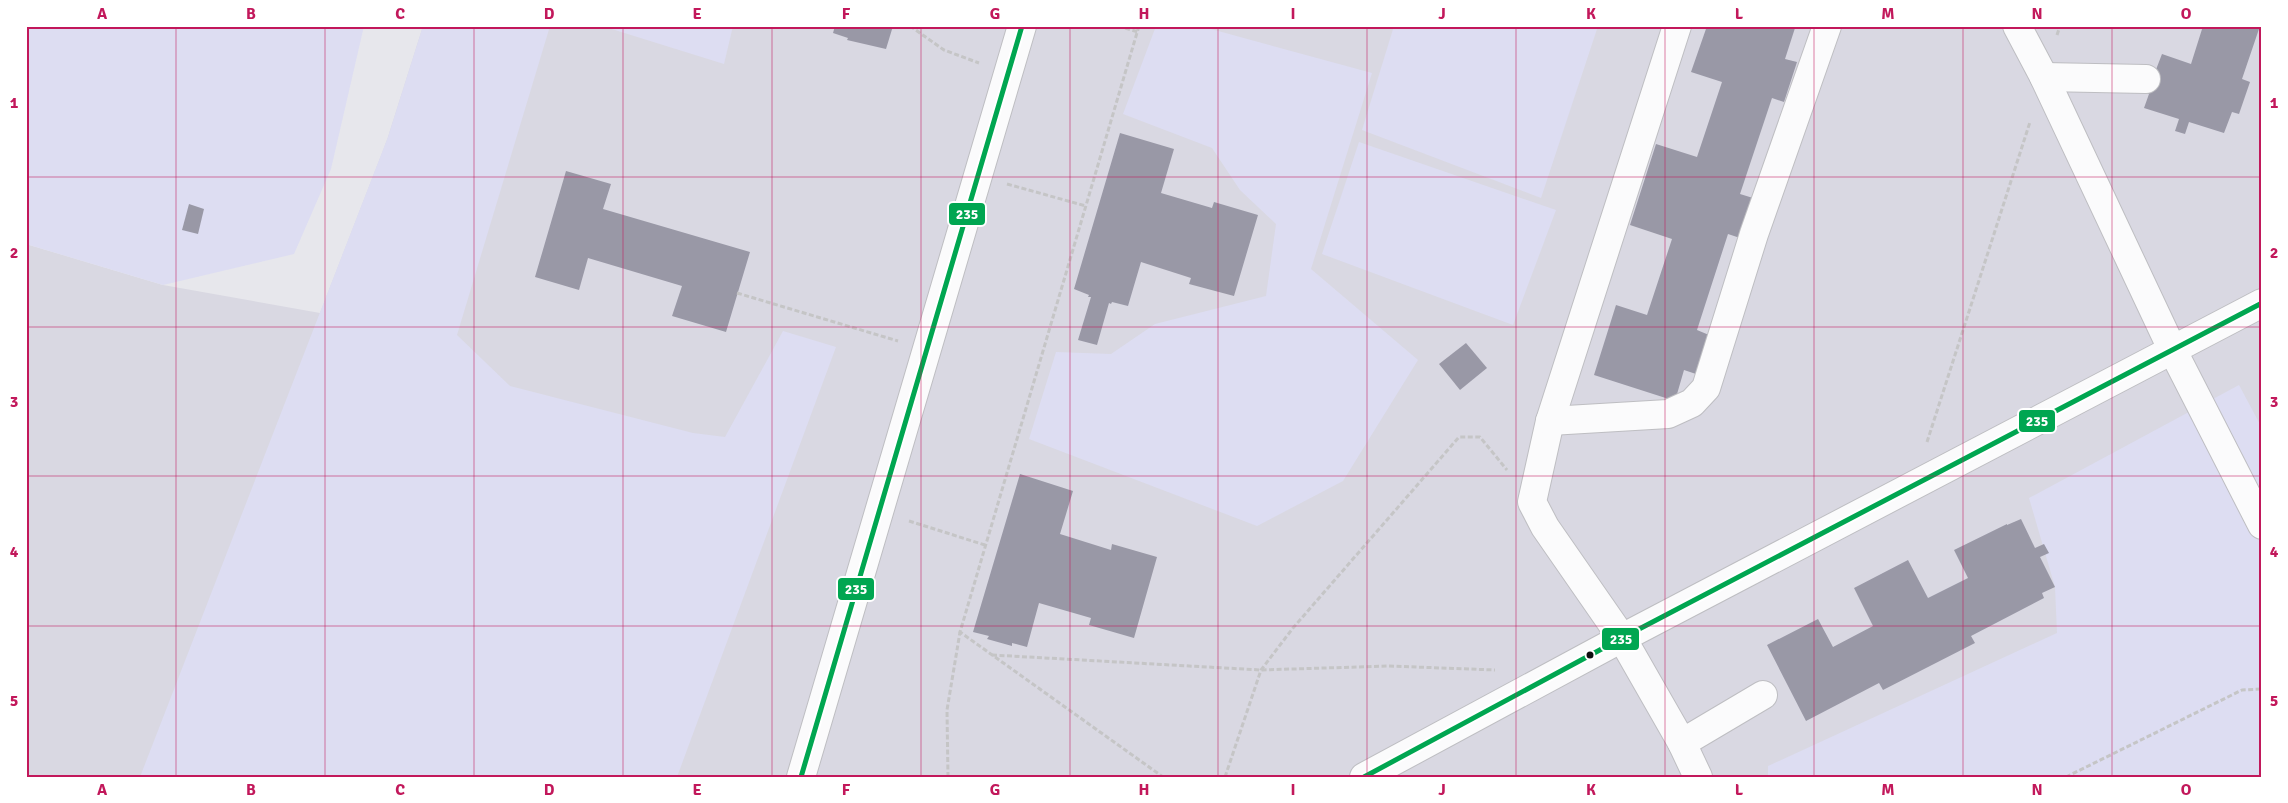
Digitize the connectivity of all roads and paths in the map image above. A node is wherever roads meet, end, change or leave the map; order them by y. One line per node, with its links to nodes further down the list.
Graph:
1 (910, 26): 10 (path)
2 (1022, 26): 10 (lane)
3 (1118, 26): 9 (path)
4 (1139, 26): 9 (path)
5 (1677, 26): 19 (lane)
6 (1826, 26): 19 (lane)
7 (2017, 26): 11 (lane)
8 (2060, 26): 11 (path)
9 (1138, 32): 14 (path)
10 (1008, 73): 13 (lane)
11 (2044, 77): 12 (lane); 18 (lane); 20 (path)
12 (2146, 79)
13 (978, 176): 14 (path); 22 (lane)
14 (1086, 206): 24 (path)
15 (737, 293): 17 (path)
16 (2262, 304): 18 (lane)
17 (906, 343)
18 (2172, 349): 20 (lane); 23 (lane)
19 (1550, 421): 21 (lane)
20 (1913, 487): 26 (lane)
21 (1532, 502): 26 (lane); 28 (path)
22 (880, 512): 24 (path); 33 (lane)
23 (2262, 524)
24 (985, 545): 25 (path)
25 (960, 632): 27 (path); 34 (path)
26 (1622, 638): 32 (lane); 37 (lane)
27 (992, 655): 28 (path); 35 (path)
28 (1261, 670): 29 (path); 36 (path)
29 (1497, 670)
30 (2262, 689): 39 (path)
31 (1763, 694): 32 (lane)
32 (1682, 743): 38 (lane)
33 (801, 777)
34 (948, 777)
35 (1163, 777)
36 (1225, 777)
37 (1364, 777)
38 (1698, 777)
39 (2066, 777)

